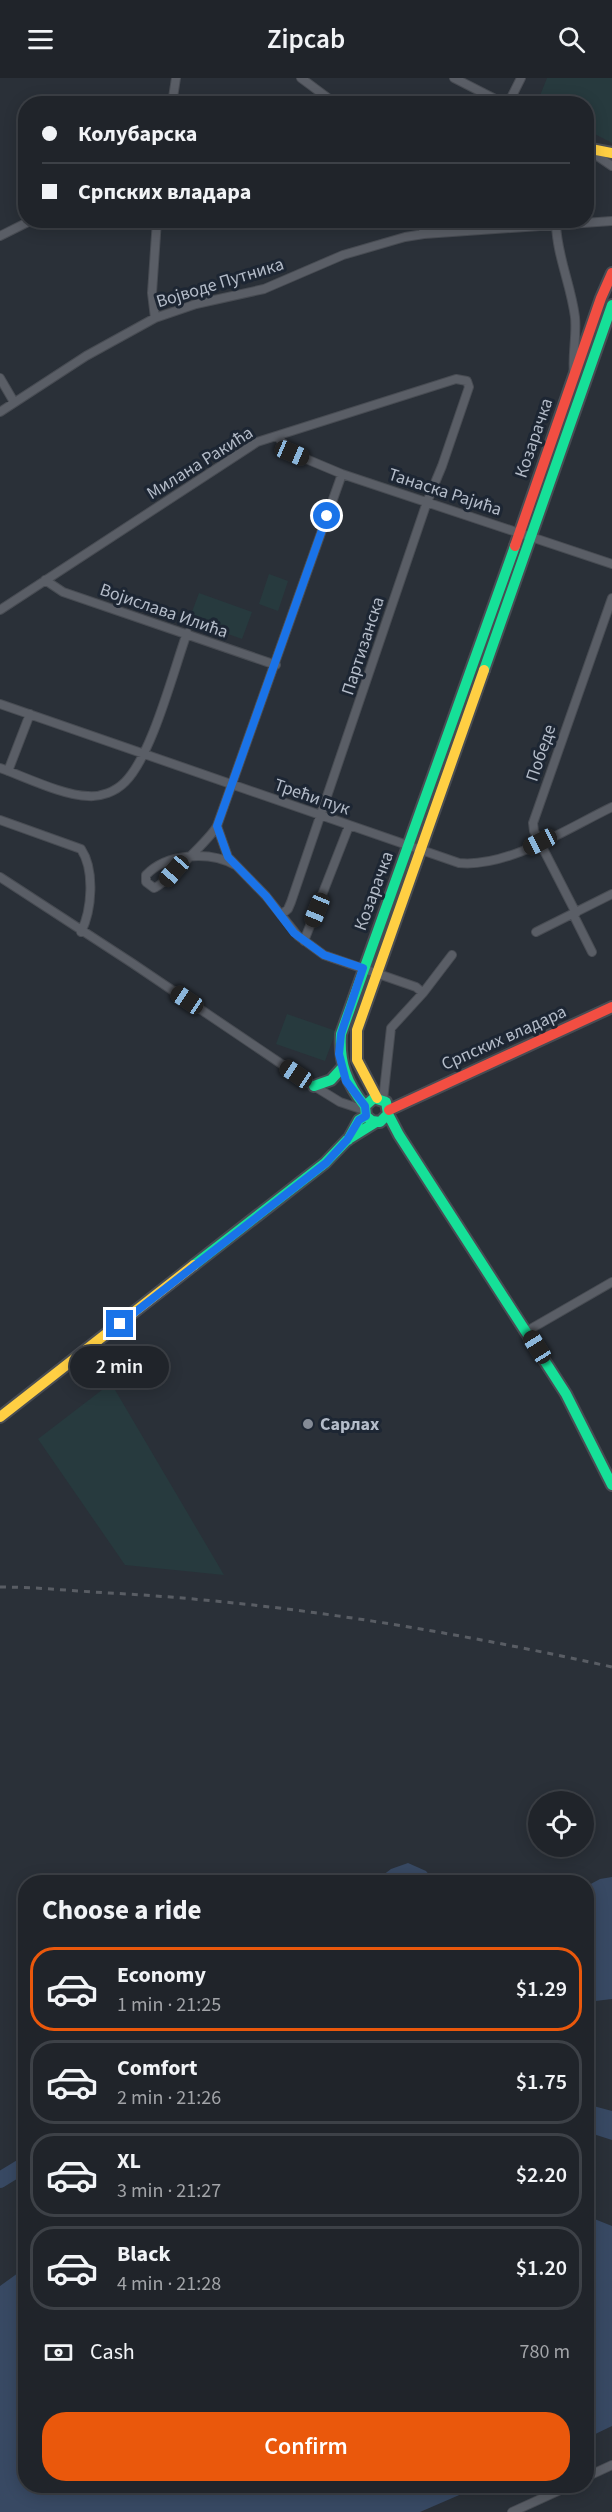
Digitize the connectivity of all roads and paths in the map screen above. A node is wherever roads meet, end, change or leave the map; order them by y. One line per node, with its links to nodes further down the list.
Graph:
1 (176, 78): 5 (street)
2 (301, 78): 6 (street)
3 (454, 78): 7 (street)
4 (521, 78): 8 (street)
5 (173, 96)
6 (325, 96)
7 (491, 96)
8 (511, 96)
9 (594, 150): 10 (street)
10 (612, 153)
11 (594, 154): 12 (street)
12 (612, 166)
13 (612, 221): 14 (street, Војводе Путника)
14 (594, 222)
15 (18, 227): 21 (street)
16 (156, 228): 24 (street)
17 (422, 228): 20 (street)
18 (503, 228): 20 (street, Војводе Путника)
19 (556, 228): 25 (street)
20 (424, 234): 24 (street, Војводе Путника)
21 (0, 236)
22 (612, 273): 25 (street, Козарачка)
23 (612, 305): 34 (street, Козарачка)
24 (155, 318): 28 (street, Војводе Путника)
25 (574, 374): 33 (street, Козарачка)
26 (0, 378): 28 (street)
27 (469, 383): 30 (street, Милана Ракића); 32 (street, Партизанска)
28 (14, 402): 29 (street, Војводе Путника)
29 (0, 412)
30 (277, 436): 31 (street, Танаска Рајића); 36 (street, Милана Ракића)
31 (342, 474): 32 (street, Танаска Рајића); 40 (street)
32 (427, 502): 33 (street, Танаска Рајића); 49 (street, Партизанска)
33 (519, 532): 34 (street, Танаска Рајића); 41 (street, Козарачка)
34 (531, 536): 35 (street, Танаска Рајића); 42 (street, Козарачка)
35 (612, 564)
36 (45, 580): 38 (street, Милана Ракића); 39 (street, Војислава Илића)
37 (612, 598): 53 (street, Победе)
38 (0, 610)
39 (187, 633): 40 (street, Војислава Илића); 45 (street)
40 (276, 665): 47 (street)
41 (467, 684): 42 (street); 54 (street, Козарачка)
42 (479, 689): 55 (street, Козарачка)
43 (0, 704): 44 (street, Трећи пук)
44 (30, 714): 45 (street, Трећи пук); 46 (street)
45 (144, 754): 46 (street); 47 (street, Трећи пук)
46 (4, 769)
47 (233, 785): 49 (street, Трећи пук); 51 (street)
48 (612, 807): 53 (street, Трећи пук)
49 (322, 817): 52 (street, Трећи пук); 61 (street, Партизанска)
50 (0, 820): 62 (street)
51 (217, 826): 56 (street); 57 (street)
52 (350, 826): 54 (street, Трећи пук); 64 (street)
53 (540, 842): 55 (street, Трећи пук); 60 (street, Победе)
54 (408, 847): 55 (street, Трећи пук); 67 (street, Козарачка)
55 (421, 852): 68 (street, Козарачка)
56 (189, 856): 56 (street); 57 (street)
57 (235, 865): 61 (street)
58 (0, 877): 62 (street)
59 (612, 894): 60 (street)
60 (574, 913): 63 (street); 65 (street, Победе)
61 (281, 915): 64 (street)
62 (81, 932): 72 (street)
63 (536, 932)
64 (304, 941): 67 (street)
65 (592, 952)
66 (452, 955): 69 (street)
67 (363, 968): 68 (street); 71 (street, Козарачка)
68 (378, 973): 69 (street); 73 (street, Козарачка)
69 (423, 993): 73 (street)
70 (612, 1007): 73 (street, Српских владара)
71 (341, 1069): 72 (street); 74 (street, Козарачка)
72 (314, 1086): 74 (street)
73 (385, 1105): 74 (street); 74 (street); 75 (street, Козарачка)
74 (370, 1115): 75 (street); 78 (street)
75 (399, 1135): 77 (street, Козарачка)
76 (612, 1282): 77 (street)
77 (527, 1331): 79 (street, Козарачка)
78 (0, 1417)
79 (612, 1485)
80 (612, 2465): 81 (street)
81 (594, 2473)
82 (554, 2493): 83 (street)
83 (512, 2512)

